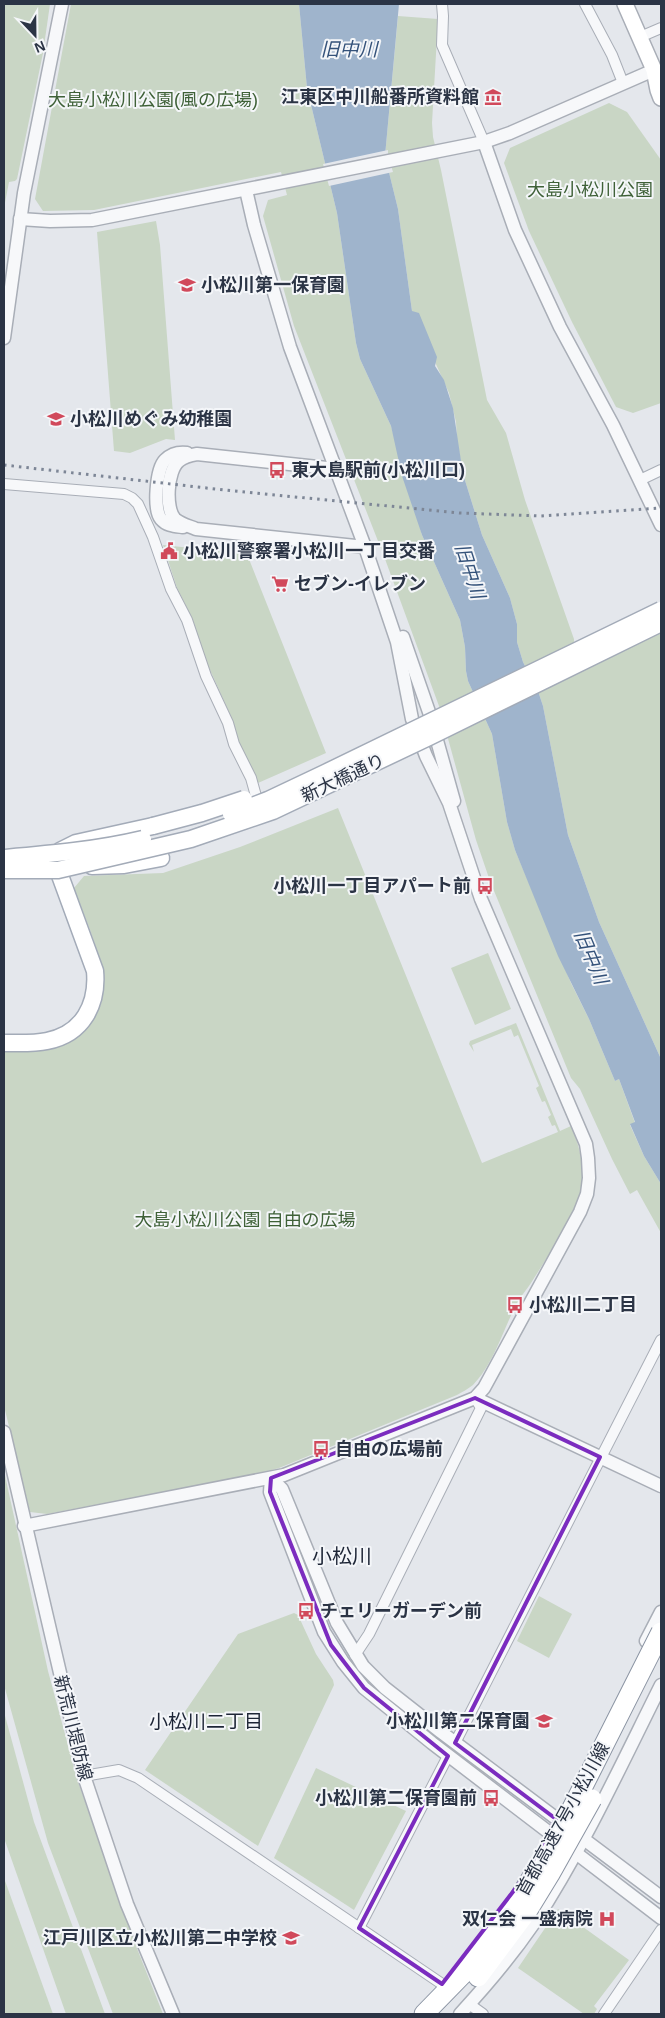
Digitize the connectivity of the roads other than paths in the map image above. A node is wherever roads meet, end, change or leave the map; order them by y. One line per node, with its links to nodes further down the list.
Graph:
1 (62, 4): 12 (street)
2 (442, 4): 10 (street)
3 (585, 4): 8 (street)
4 (625, 4): 6 (main road)
5 (661, 28): 6 (street)
6 (640, 37): 7 (main road)
7 (659, 72): 8 (street); 9 (main road)
8 (622, 83): 10 (street)
9 (661, 98)
10 (484, 142): 11 (street); 16 (street)
11 (246, 190): 12 (street); 14 (street)
12 (20, 218): 13 (street)
13 (4, 338)
14 (336, 469): 19 (street); 19 (street)
15 (661, 470): 16 (street)
16 (640, 480): 18 (street)
17 (4, 484): 25 (street)
18 (661, 525)
19 (365, 547): 24 (street); 24 (street)
20 (661, 610): 22 (main road, 新大橋通り, bridge)
21 (661, 623): 22 (main road, 新大橋通り, bridge)
22 (426, 732): 23 (main road, 新大橋通り, bridge); 25 (main road, 新大橋通り, bridge); 25 (main road, bridge); 25 (main road, bridge)
23 (4, 858): 25 (main road, bridge)
24 (467, 862): 30 (street)
25 (55, 864): 26 (main road); 27 (main road, 新大橋通り, bridge); 28 (main road)
26 (4, 865)
27 (4, 870)
28 (4, 1043)
29 (661, 1340): 32 (street)
30 (475, 1398): 32 (street); 33 (street); 38 (street)
31 (4, 1432): 35 (street, 新荒川堤防線)
32 (600, 1457): 34 (street); 41 (street)
33 (271, 1478): 35 (street); 38 (street); 42 (street)
34 (661, 1486)
35 (24, 1526): 43 (street, 新荒川堤防線)
36 (661, 1612): 44 (street)
37 (661, 1632): 56 (highway, 首都高速7号小松川線, bridge)
38 (355, 1655): 41 (street)
39 (661, 1661): 57 (highway, 首都高速7号小松川線, bridge)
40 (661, 1685): 46 (street)
41 (454, 1743): 44 (street)
42 (448, 1756): 45 (street); 50 (street)
43 (84, 1776): 50 (street); 54 (street, 新荒川堤防線)
44 (556, 1819): 45 (street); 46 (street)
45 (550, 1832): 47 (street); 52 (street)
46 (584, 1839): 47 (street); 48 (street)
47 (576, 1852): 49 (street); 53 (street)
48 (661, 1897)
49 (661, 1918)
50 (359, 1928): 52 (street)
51 (661, 1930): 60 (street)
52 (442, 1984): 55 (street)
53 (469, 2004): 58 (street); 59 (street)
54 (173, 2014)
55 (413, 2014)
56 (424, 2014)
57 (443, 2014)
58 (460, 2014)
59 (483, 2014)
60 (604, 2014)

